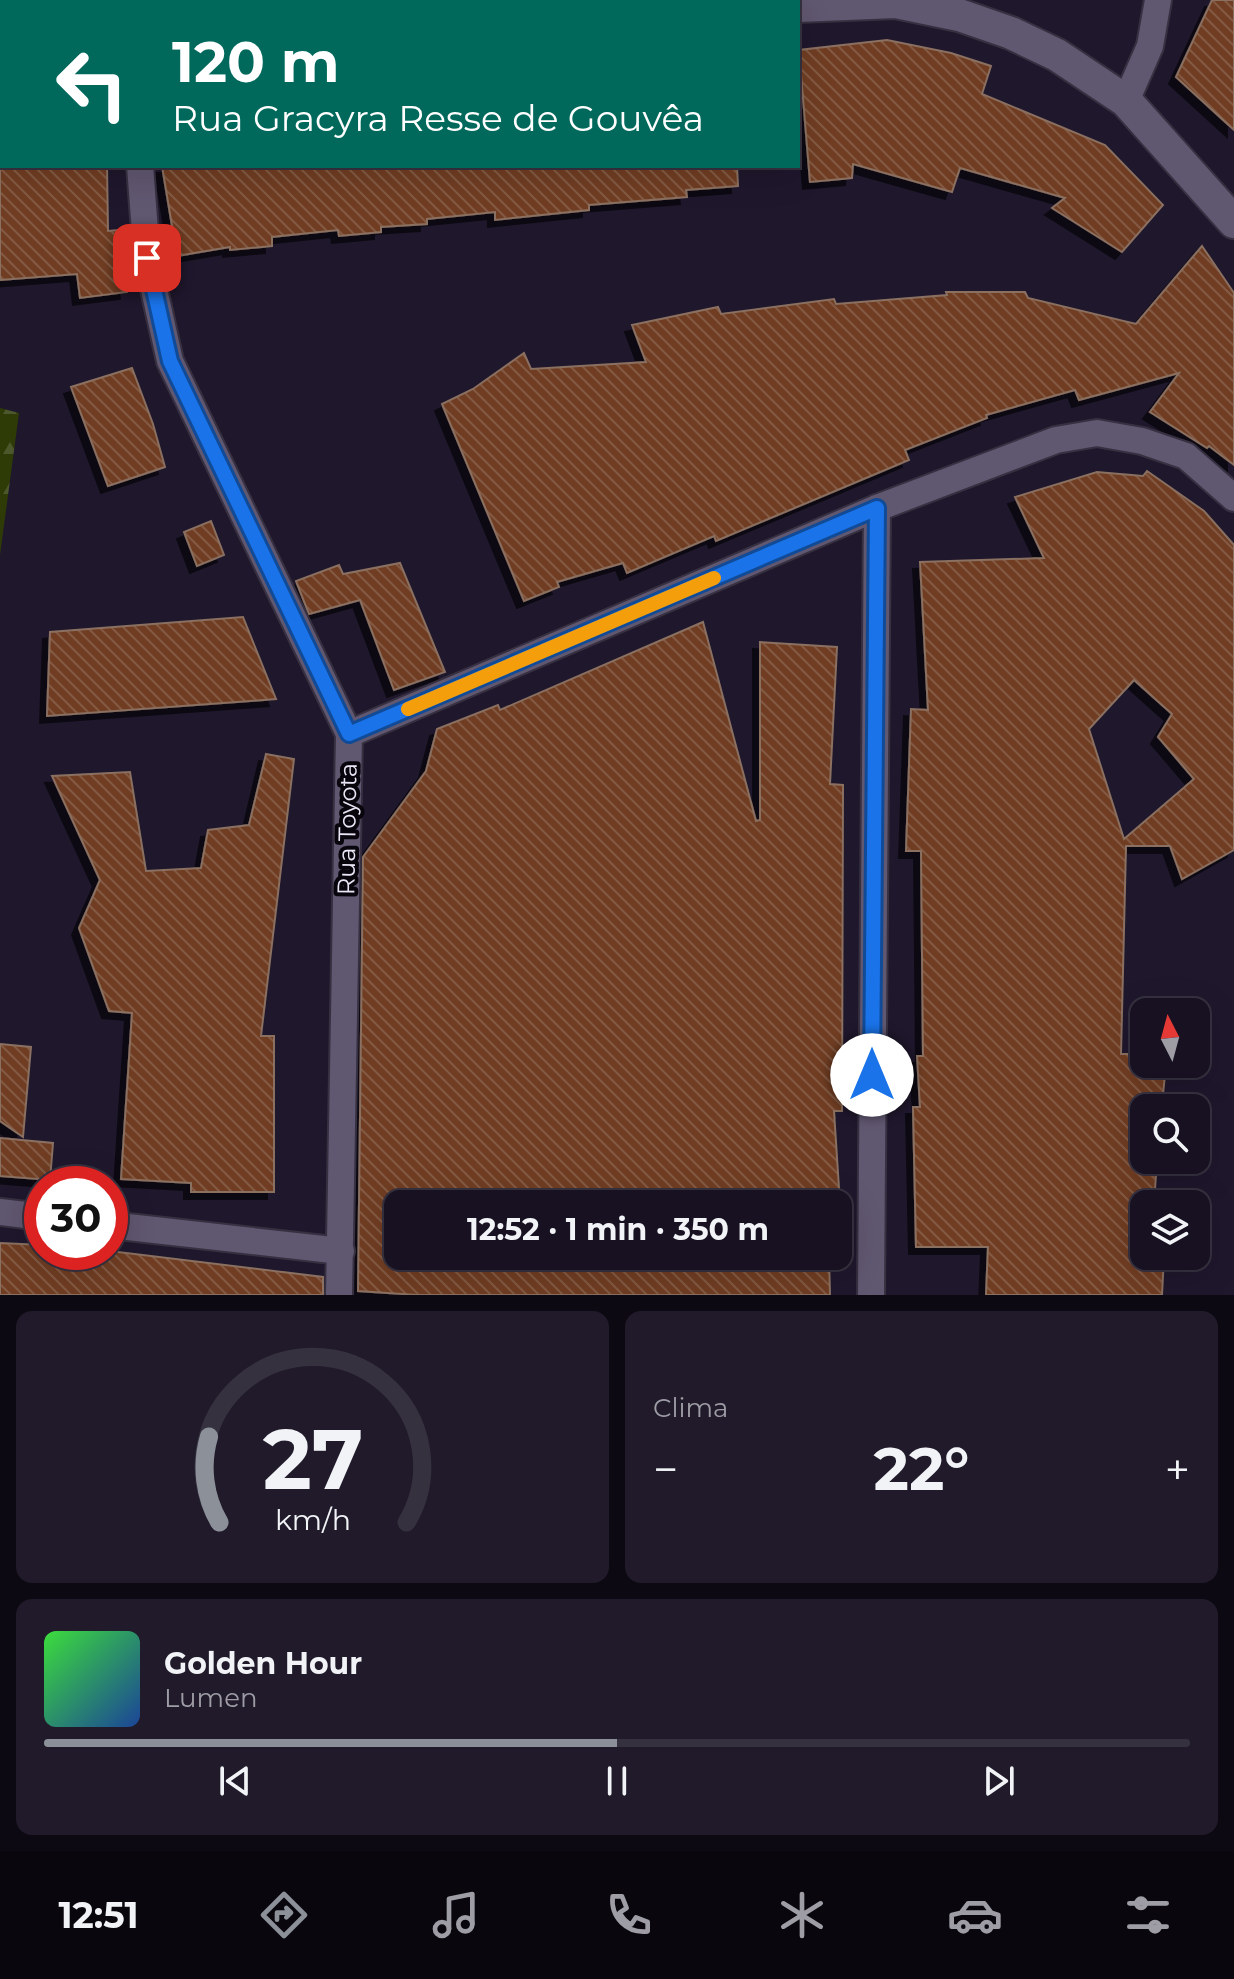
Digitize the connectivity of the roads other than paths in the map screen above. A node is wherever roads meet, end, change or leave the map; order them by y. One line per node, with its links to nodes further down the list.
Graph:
1 (1158, 0): 3 (street)
2 (818, 3): 3 (street)
3 (1126, 101): 5 (street)
4 (140, 168): 8 (street, Rua Toyota)
5 (1234, 222)
6 (1234, 498): 7 (street)
7 (877, 508): 8 (street); 14 (street)
8 (349, 734): 12 (street, Rua Toyota)
9 (0, 1212): 10 (street)
10 (24, 1215)
11 (128, 1227): 12 (street)
12 (341, 1251): 13 (street, Rua Toyota)
13 (339, 1295)
14 (871, 1295)

